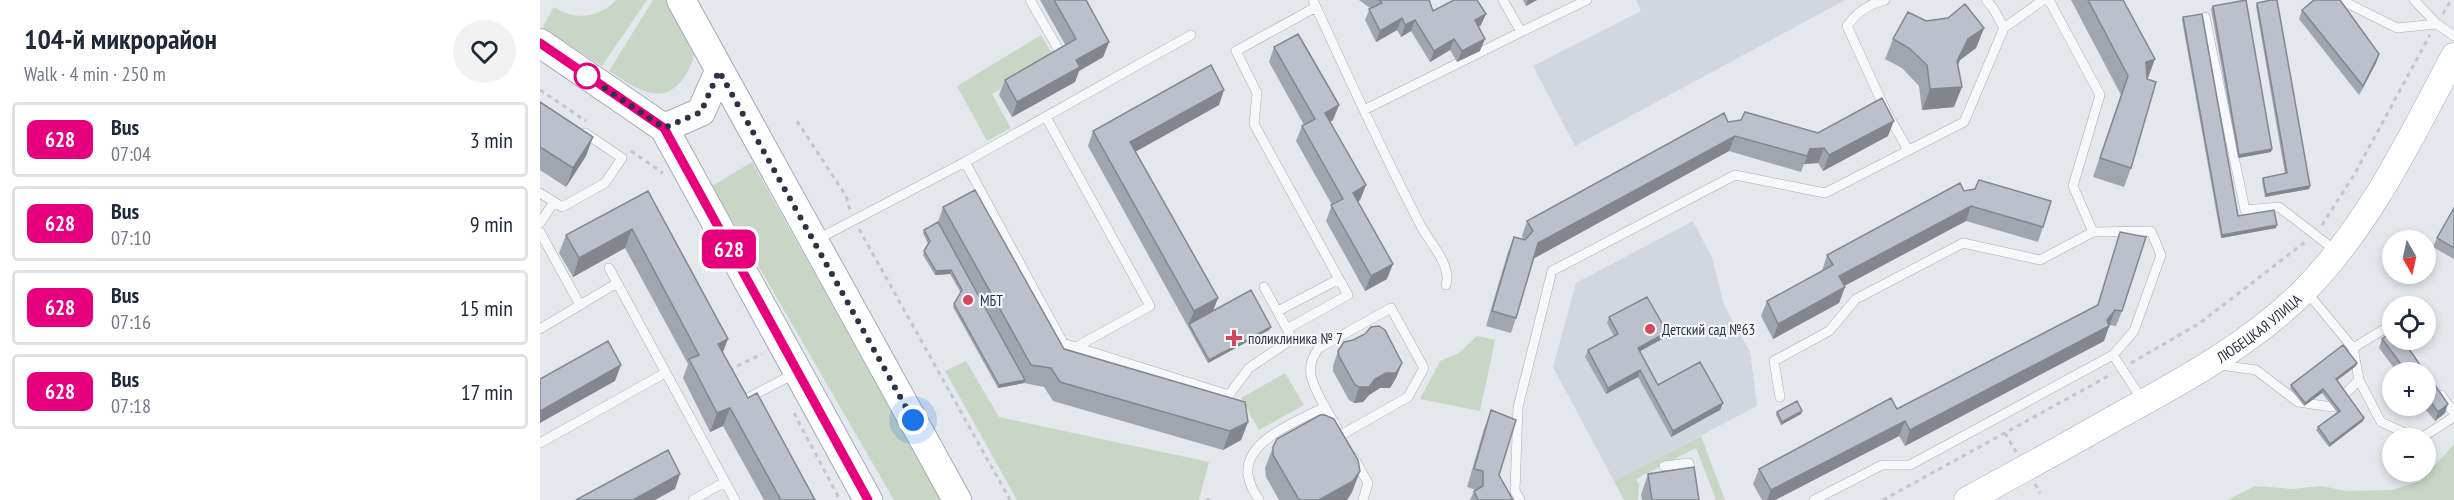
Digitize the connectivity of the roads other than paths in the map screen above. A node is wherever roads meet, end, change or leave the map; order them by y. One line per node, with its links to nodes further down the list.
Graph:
1 (681, 0): 21 (main road)
2 (1030, 0): 19 (lane)
3 (1503, 0): 15 (lane)
4 (1587, 0): 15 (lane)
5 (1885, 0): 26 (lane)
6 (1986, 0): 14 (lane)
7 (2043, 0): 14 (lane)
8 (2049, 0): 32 (lane)
9 (2341, 0): 13 (lane)
10 (2414, 0): 13 (lane)
11 (1314, 3): 22 (lane); 36 (lane)
12 (2205, 17): 34 (lane)
13 (2436, 24): 17 (lane)
14 (2004, 28): 26 (lane)
15 (1521, 32): 22 (lane)
16 (1191, 36): 23 (lane)
17 (2454, 36)
18 (540, 43): 25 (main road)
19 (1060, 52)
20 (2454, 56): 34 (street, ЛЮБЕЦКАЯ УЛИЦА)
21 (719, 71): 25 (main road); 33 (main road)
22 (1364, 110): 38 (lane)
23 (1047, 117): 27 (lane); 46 (lane)
24 (577, 128): 29 (lane)
25 (664, 128): 51 (main road)
26 (1908, 150): 73 (lane)
27 (965, 162): 33 (lane); 46 (lane)
28 (540, 193): 29 (lane)
29 (554, 202): 30 (lane)
30 (540, 223)
31 (540, 232): 41 (lane)
32 (2093, 232): 48 (lane); 54 (lane)
33 (813, 241): 70 (main road)
34 (2337, 252): 40 (street, ЛЮБЕЦКАЯ УЛИЦА)
35 (609, 268): 37 (lane)
36 (1339, 279): 42 (lane); 44 (lane)
37 (617, 283): 41 (lane); 50 (lane)
38 (1446, 285)
39 (1264, 287): 42 (lane)
40 (2305, 290): 47 (lane); 49 (street, ЛЮБЕЦКАЯ УЛИЦА)
41 (580, 305): 43 (lane)
42 (1278, 311): 44 (lane)
43 (540, 329)
44 (1287, 329): 46 (lane)
45 (2382, 330): 47 (lane)
46 (1076, 347)
47 (2353, 348): 52 (lane)
48 (2113, 355): 55 (lane); 75 (lane)
49 (2211, 364): 52 (lane); 55 (street, ЛЮБЕЦКАЯ УЛИЦА)
50 (665, 373): 60 (lane); 64 (lane)
51 (796, 373): 56 (lane); 69 (main road)
52 (2359, 380): 61 (lane)
53 (2437, 389): 58 (lane)
54 (1780, 398)
55 (2144, 402): 76 (street, ЛЮБЕЦКАЯ УЛИЦА)
56 (735, 405)
57 (1325, 407): 63 (lane); 63 (lane); 71 (lane)
58 (2454, 415): 62 (lane)
59 (705, 421): 60 (lane)
60 (694, 426): 66 (lane)
61 (2394, 428)
62 (2435, 428)
63 (1341, 435): 72 (lane)
64 (540, 443)
65 (1664, 466): 74 (lane)
66 (725, 482): 67 (lane); 68 (lane)
67 (693, 500)
68 (735, 500)
69 (868, 500)
70 (957, 500)
71 (1259, 500)
72 (1362, 500)
73 (1520, 500)
74 (1694, 500)
75 (1814, 500)
76 (1967, 500)

